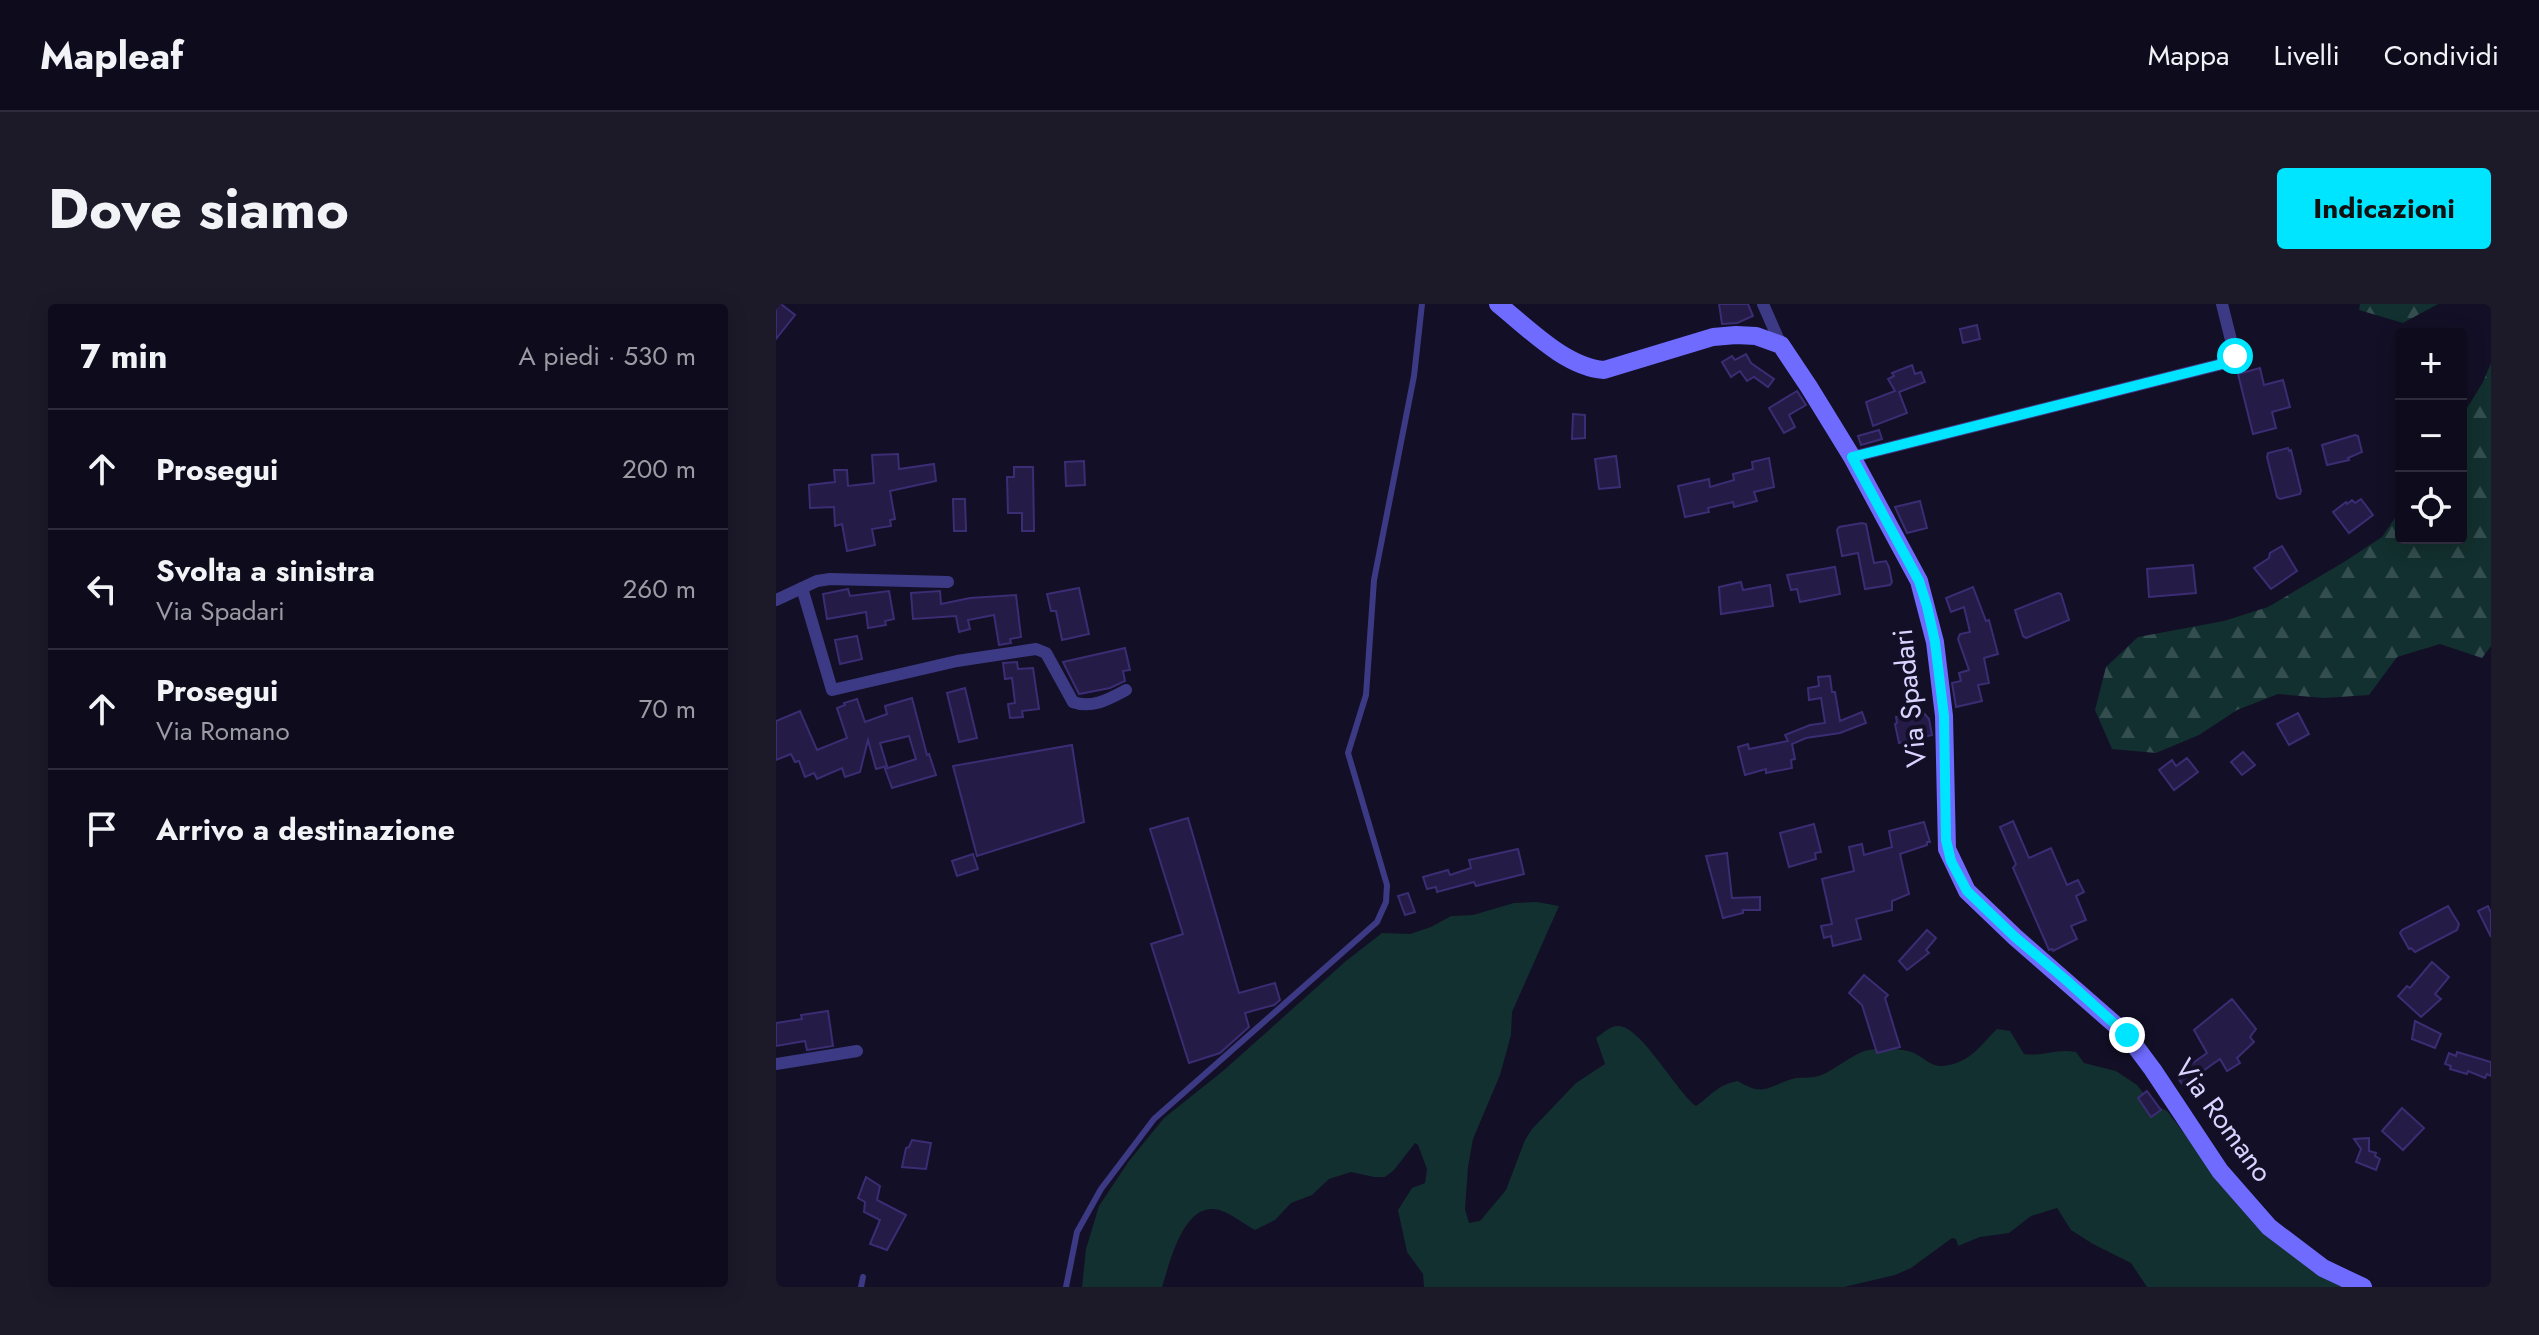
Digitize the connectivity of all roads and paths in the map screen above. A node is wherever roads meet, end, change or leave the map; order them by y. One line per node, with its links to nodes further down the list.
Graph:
1 (1422, 304): 16 (lane)
2 (1498, 304): 5 (street)
3 (1763, 304): 5 (street)
4 (2222, 304): 6 (street)
5 (1781, 345): 6 (street, Via Spadari)
6 (1852, 457): 11 (street, Via Spadari)
7 (948, 582): 8 (street)
8 (802, 588): 9 (street); 10 (street)
9 (776, 600)
10 (1126, 690)
11 (2015, 937): 17 (street, Via Romano)
12 (857, 1051): 13 (street)
13 (776, 1064)
14 (863, 1277): 15 (lane)
15 (861, 1287)
16 (1066, 1287)
17 (2363, 1287)

